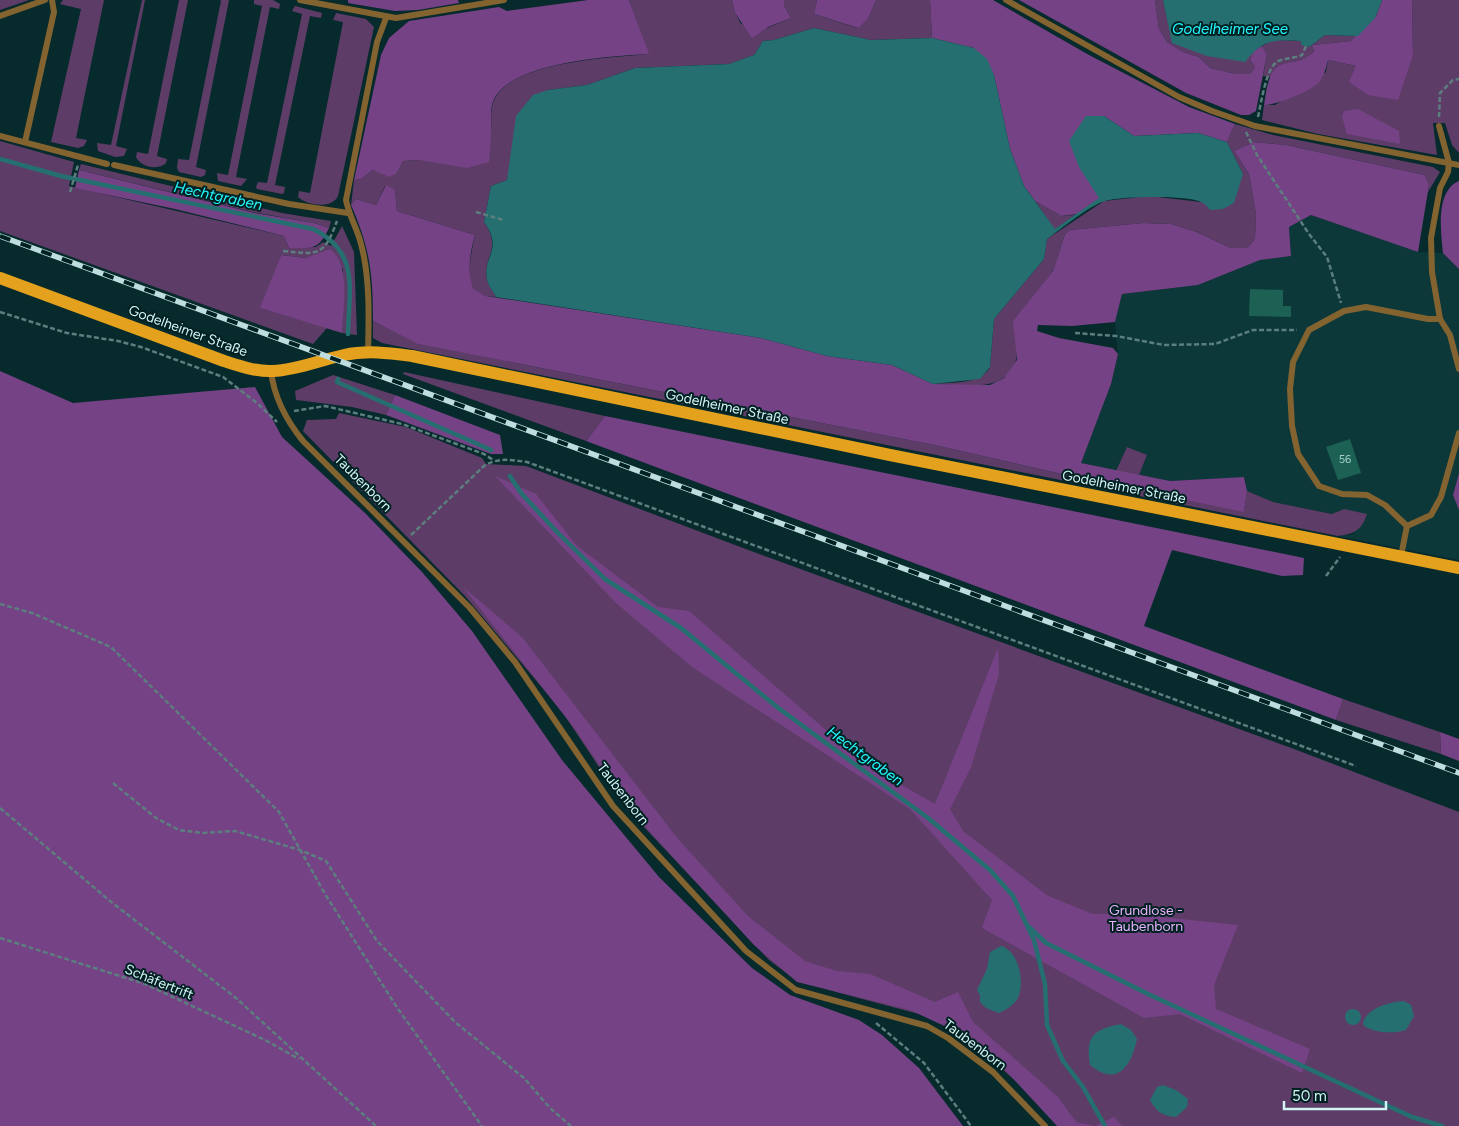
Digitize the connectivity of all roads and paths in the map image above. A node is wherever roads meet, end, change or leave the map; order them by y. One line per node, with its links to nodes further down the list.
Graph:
1 (45, 0): 6 (lane)
2 (52, 0): 14 (lane)
3 (300, 0): 7 (lane)
4 (504, 0): 7 (lane)
5 (1006, 0): 10 (lane)
6 (0, 16)
7 (386, 18): 23 (lane)
8 (1306, 46): 11 (path)
9 (1459, 79): 12 (path)
10 (1242, 121): 11 (lane); 27 (path)
11 (1255, 126): 15 (lane)
12 (1439, 126): 15 (lane)
13 (0, 136): 14 (lane)
14 (25, 142): 16 (lane)
15 (1449, 163): 18 (lane); 29 (lane)
16 (107, 164)
17 (114, 165): 22 (lane)
18 (1459, 165)
19 (77, 169): 20 (path)
20 (70, 192)
21 (476, 212): 24 (path)
22 (340, 213): 23 (lane); 25 (path)
23 (348, 213): 32 (lane)
24 (503, 220)
25 (283, 251)
26 (0, 278): 34 (main road, Godelheimer Straße)
27 (1344, 311): 29 (lane); 30 (lane)
28 (0, 312): 36 (path)
29 (1440, 319): 33 (lane)
30 (1309, 330): 31 (path); 39 (lane)
31 (1075, 333)
32 (368, 352): 34 (main road, Godelheimer Straße); 41 (main road, Godelheimer Straße)
33 (1459, 369)
34 (271, 371): 36 (lane, Taubenborn)
35 (305, 408): 38 (path)
36 (291, 426): 40 (lane, Taubenborn)
37 (1459, 433): 39 (lane)
38 (493, 460): 40 (path); 46 (path)
39 (1407, 526): 42 (lane)
40 (404, 542): 57 (lane, Taubenborn)
41 (1348, 546): 42 (main road, Godelheimer Straße); 44 (path)
42 (1401, 556): 43 (main road, Godelheimer Straße)
43 (1459, 568)
44 (1326, 576)
45 (0, 604): 49 (path)
46 (1356, 766)
47 (113, 783): 49 (path)
48 (0, 808): 52 (path)
49 (300, 850): 54 (path); 55 (path)
50 (0, 938): 52 (path, Schäfertrift)
51 (875, 1022): 56 (path)
52 (304, 1062): 53 (path)
53 (376, 1126)
54 (482, 1126)
55 (571, 1126)
56 (971, 1126)
57 (1045, 1126)

